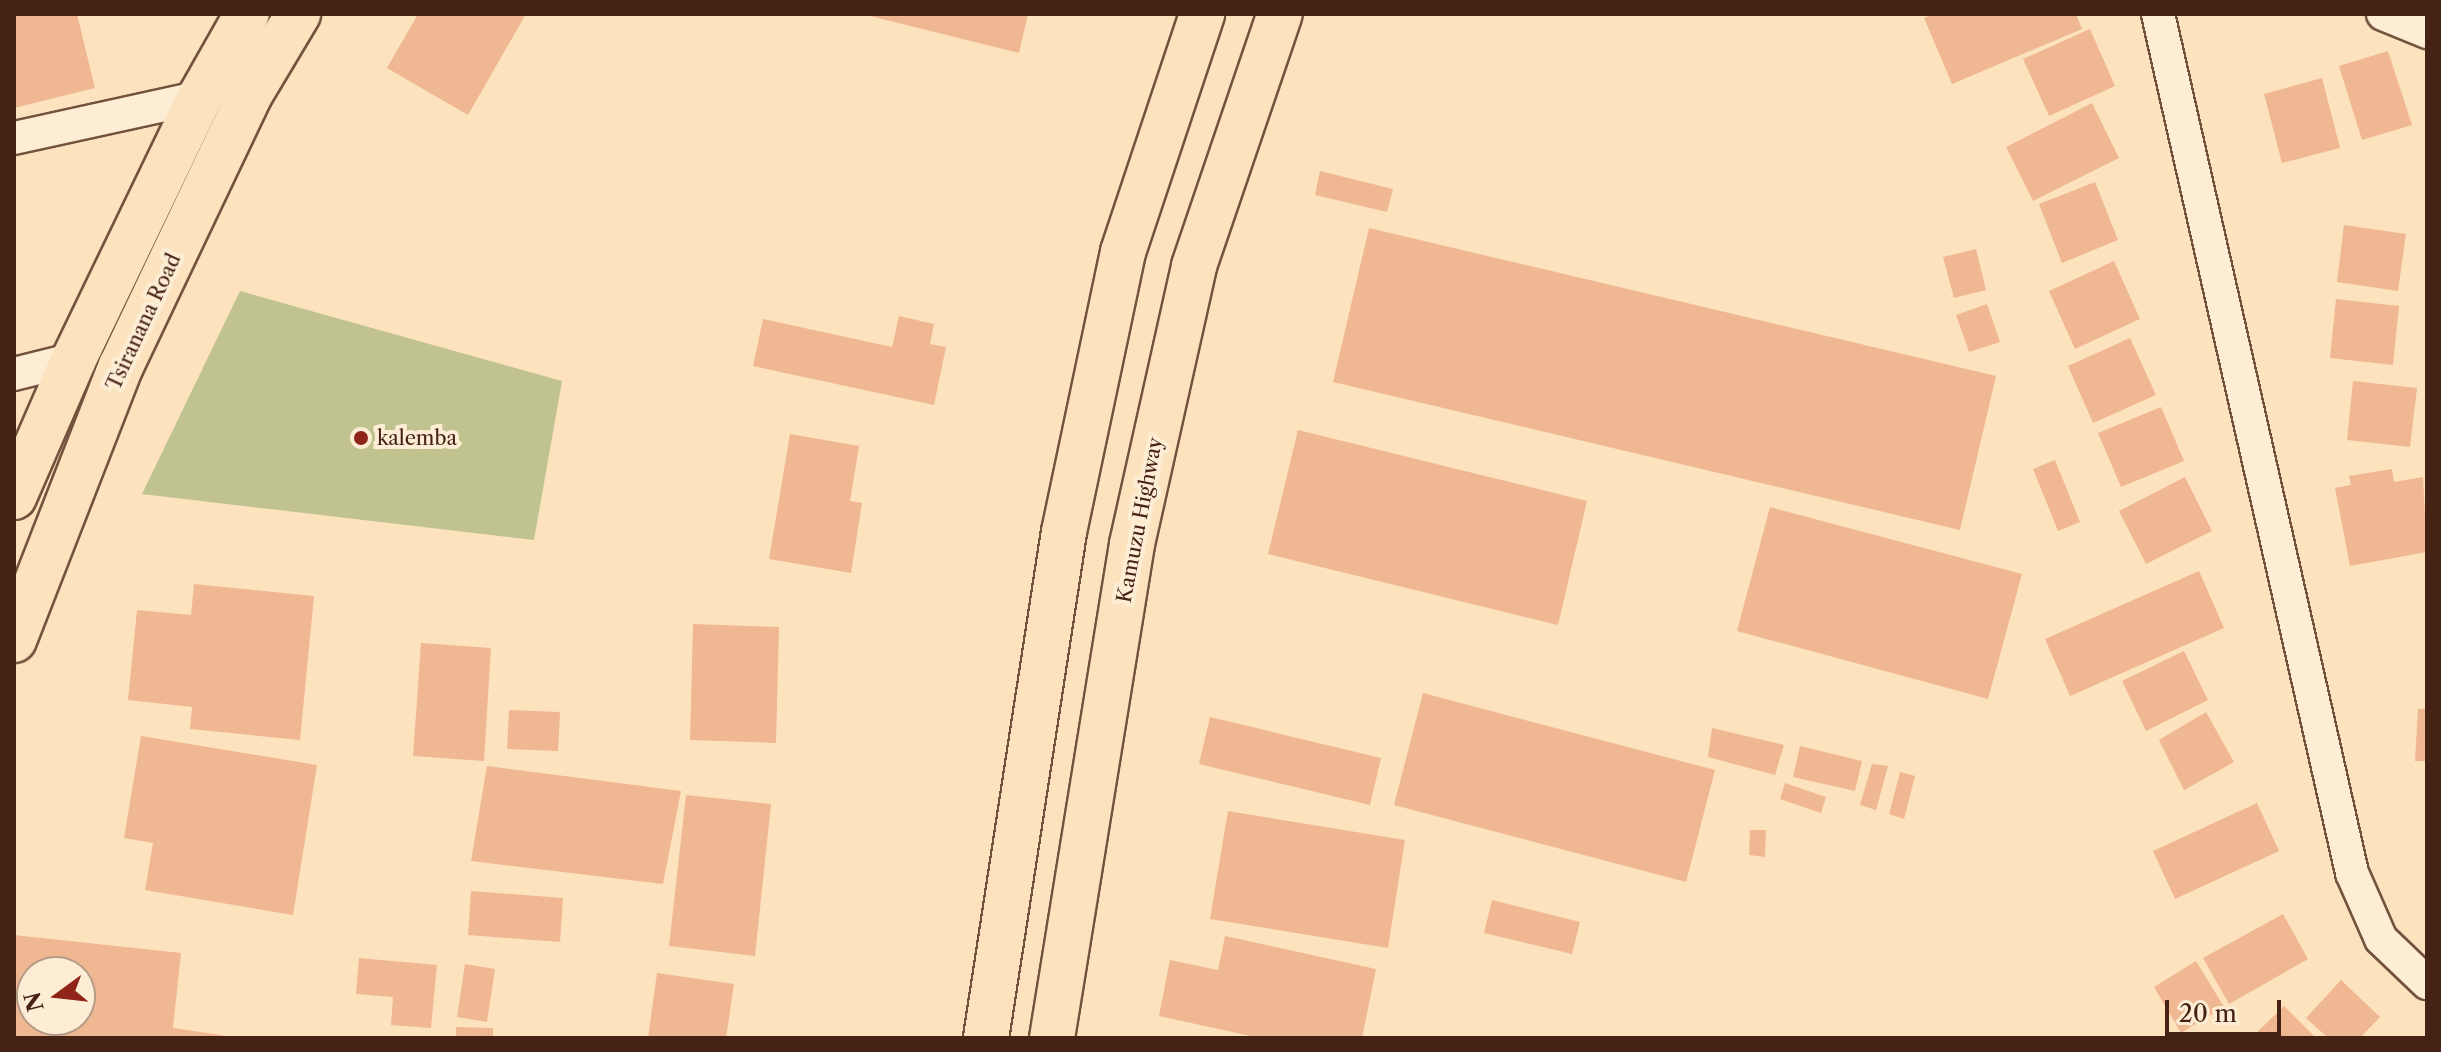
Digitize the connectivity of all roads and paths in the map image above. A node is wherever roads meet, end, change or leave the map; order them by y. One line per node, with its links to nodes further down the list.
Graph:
1 (247, 14): 8 (highway)
2 (298, 14): 13 (highway, Tsiranana Road)
3 (1202, 14): 15 (highway)
4 (1280, 14): 16 (highway, Kamuzu Highway)
5 (2158, 14): 14 (street)
6 (2383, 14): 7 (street)
7 (2427, 32)
8 (200, 97): 9 (street); 10 (highway)
9 (14, 138)
10 (74, 359): 11 (street); 12 (highway)
11 (14, 374)
12 (14, 497)
13 (14, 640)
14 (2427, 983)
15 (986, 1038)
16 (1052, 1038)

